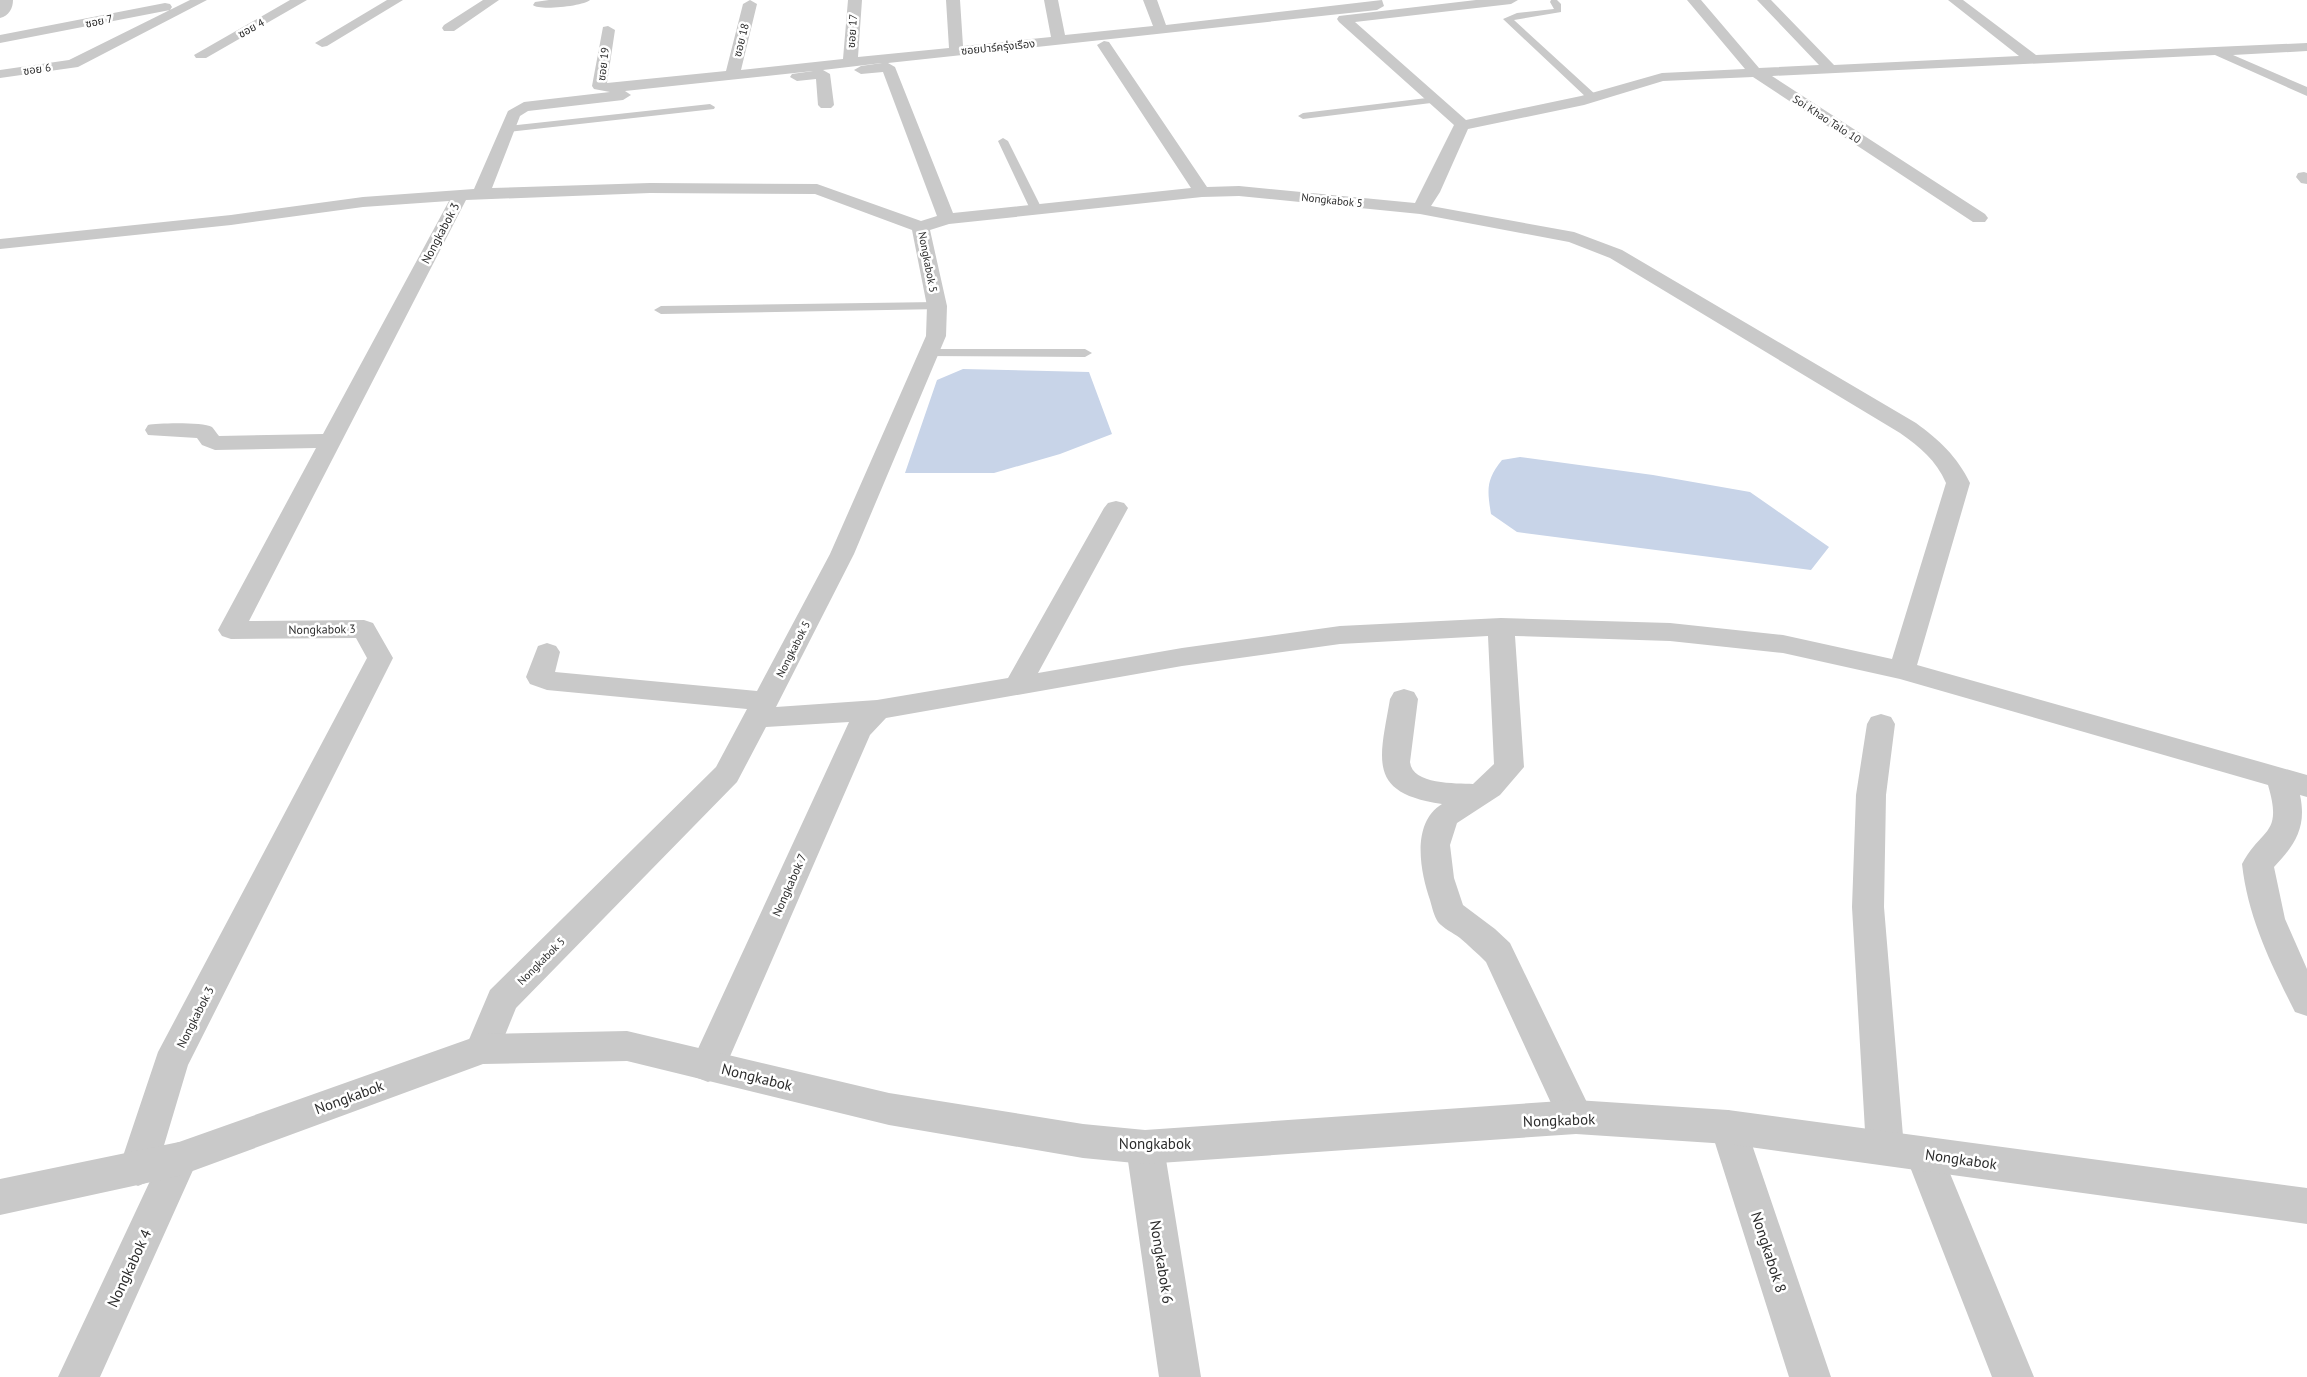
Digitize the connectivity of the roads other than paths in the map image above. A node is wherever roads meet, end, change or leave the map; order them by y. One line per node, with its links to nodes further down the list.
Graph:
1 (6, 0): 19 (street)
2 (199, 0): 24 (street, ซอย 7); 37 (street, ซอย 6)
3 (300, 0): 31 (street, ซอย 4)
4 (396, 0): 26 (street)
5 (492, 0): 21 (street)
6 (583, 0): 18 (street)
7 (855, 0): 33 (street, ซอย 17)
8 (953, 0): 29 (street)
9 (1051, 0): 25 (street)
10 (1150, 0): 22 (street)
11 (1375, 0): 22 (street, ซอยปาร์ครุ่งเรือง)
12 (1511, 0): 20 (street, Nongkabok 3)
13 (1694, 0): 36 (street, Soi Khao Talo 10)
14 (1764, 0): 35 (street)
15 (1956, 0): 32 (street)
16 (1554, 2): 42 (lane)
17 (750, 4): 39 (street, ซอย 18)
18 (540, 5)
19 (0, 14)
20 (1344, 19): 27 (street, Nongkabok 3); 43 (street)
21 (449, 28)
22 (1161, 29): 25 (street, ซอยปาร์ครุ่งเรือง)
23 (608, 30): 40 (street, ซอย 19)
24 (0, 39)
25 (1059, 40): 29 (street, ซอยปาร์ครุ่งเรือง)
26 (322, 43)
27 (1104, 45): 34 (street, Nongkabok 3); 50 (street)
28 (2304, 49): 30 (street)
29 (956, 51): 33 (street, ซอยปาร์ครุ่งเรือง)
30 (2216, 52): 32 (street); 41 (street)
31 (201, 55)
32 (2032, 59): 35 (street)
33 (850, 63): 39 (street, ซอยปาร์ครุ่งเรือง)
34 (888, 67): 38 (street, Nongkabok 3); 55 (street)
35 (1830, 69): 36 (street)
36 (1755, 72): 42 (street); 54 (street, Soi Khao Talo 10)
37 (0, 74)
38 (822, 74): 44 (street); 48 (street, Nongkabok 3)
39 (732, 75): 40 (street, ซอยปาร์ครุ่งเรือง)
40 (612, 88)
41 (2307, 92)
42 (1592, 97): 47 (street)
43 (1435, 100): 46 (lane); 47 (street)
44 (826, 105)
45 (710, 107): 48 (lane)
46 (1303, 116)
47 (1463, 125): 53 (street)
48 (507, 130): 51 (street, Nongkabok 3)
49 (1003, 141): 52 (lane)
50 (1202, 192): 52 (street, Nongkabok 5); 53 (street, Nongkabok 5)
51 (470, 195): 56 (street); 57 (street); 63 (street, Nongkabok 3)
52 (1036, 209): 55 (street, Nongkabok 5)
53 (1420, 209): 67 (street, Nongkabok 5)
54 (1979, 218)
55 (947, 219): 56 (street, Nongkabok 5)
56 (920, 226): 58 (street, Nongkabok 5)
57 (0, 244)
58 (937, 306): 59 (lane); 60 (street, Nongkabok 5)
59 (661, 310)
60 (929, 353): 61 (lane); 70 (street, Nongkabok 5)
61 (1085, 353)
62 (156, 430): 63 (street)
63 (330, 442): 84 (street, Nongkabok 3)
64 (1116, 508): 68 (street)
65 (1500, 627): 67 (street); 68 (street); 74 (street)
66 (547, 652): 70 (street)
67 (1902, 670): 73 (street)
68 (1018, 685): 71 (street)
69 (1404, 699): 74 (street)
70 (760, 710): 71 (street); 76 (street, Nongkabok 5)
71 (877, 710): 77 (street, Nongkabok 7)
72 (1880, 724): 81 (street)
73 (2293, 781): 75 (street)
74 (1478, 795): 78 (street)
75 (2307, 1002)
76 (483, 1049): 77 (street, Nongkabok); 83 (street, Nongkabok)
77 (708, 1066): 80 (street, Nongkabok)
78 (1576, 1117): 79 (street, Nongkabok); 80 (street, Nongkabok)
79 (1728, 1127): 81 (street, Nongkabok); 89 (street, Nongkabok 8)
80 (1145, 1146): 88 (street, Nongkabok 6)
81 (1885, 1148): 82 (street, Nongkabok)
82 (1924, 1154): 86 (street, Nongkabok); 90 (street)
83 (179, 1159): 84 (street, Nongkabok); 87 (street, Nongkabok 4)
84 (138, 1168): 85 (street, Nongkabok)
85 (0, 1197)
86 (2307, 1206)
87 (79, 1377)
88 (1180, 1377)
89 (1810, 1377)
90 (2013, 1377)

